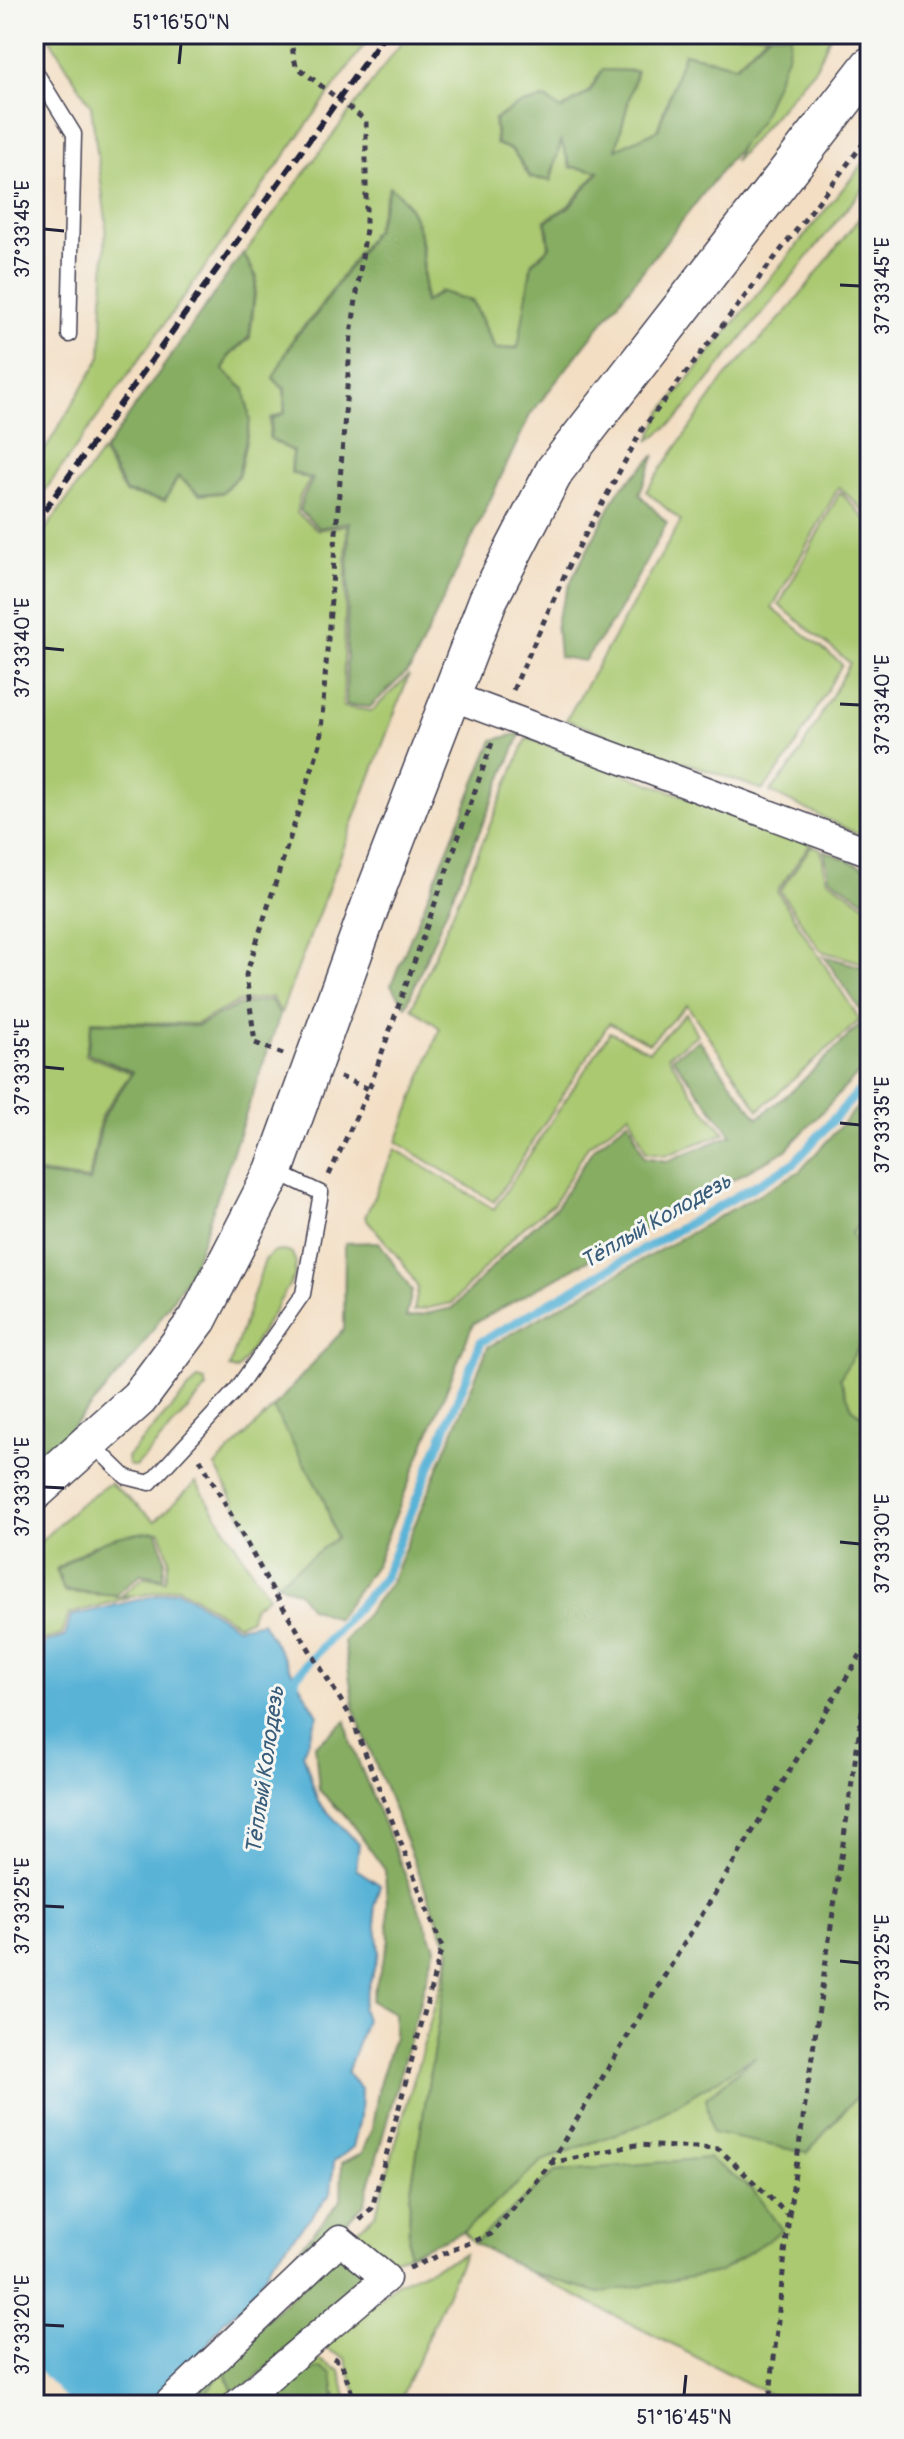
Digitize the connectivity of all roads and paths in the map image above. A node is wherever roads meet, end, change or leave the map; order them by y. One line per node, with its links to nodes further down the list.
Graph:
1 (289, 34): 9 (path)
2 (870, 66): 6 (main road)
3 (34, 69): 5 (lane)
4 (870, 135): 7 (path)
5 (69, 335)
6 (451, 696): 7 (street); 9 (main road)
7 (502, 715): 8 (street); 10 (path)
8 (870, 852)
9 (314, 1066): 10 (path); 11 (main road)
10 (369, 1089): 12 (path)
11 (274, 1171): 12 (lane); 14 (main road)
12 (321, 1193): 13 (lane)
13 (190, 1440): 14 (lane); 20 (path)
14 (91, 1442): 15 (main road)
15 (34, 1492)
16 (870, 1639): 18 (path)
17 (870, 1658): 19 (path)
18 (551, 2163): 19 (path); 21 (path)
19 (789, 2216): 26 (path)
20 (340, 2240): 21 (street); 23 (street)
21 (386, 2278): 22 (street)
22 (304, 2348): 24 (street); 25 (path)
23 (167, 2405)
24 (236, 2405)
25 (356, 2405)
26 (769, 2405)

